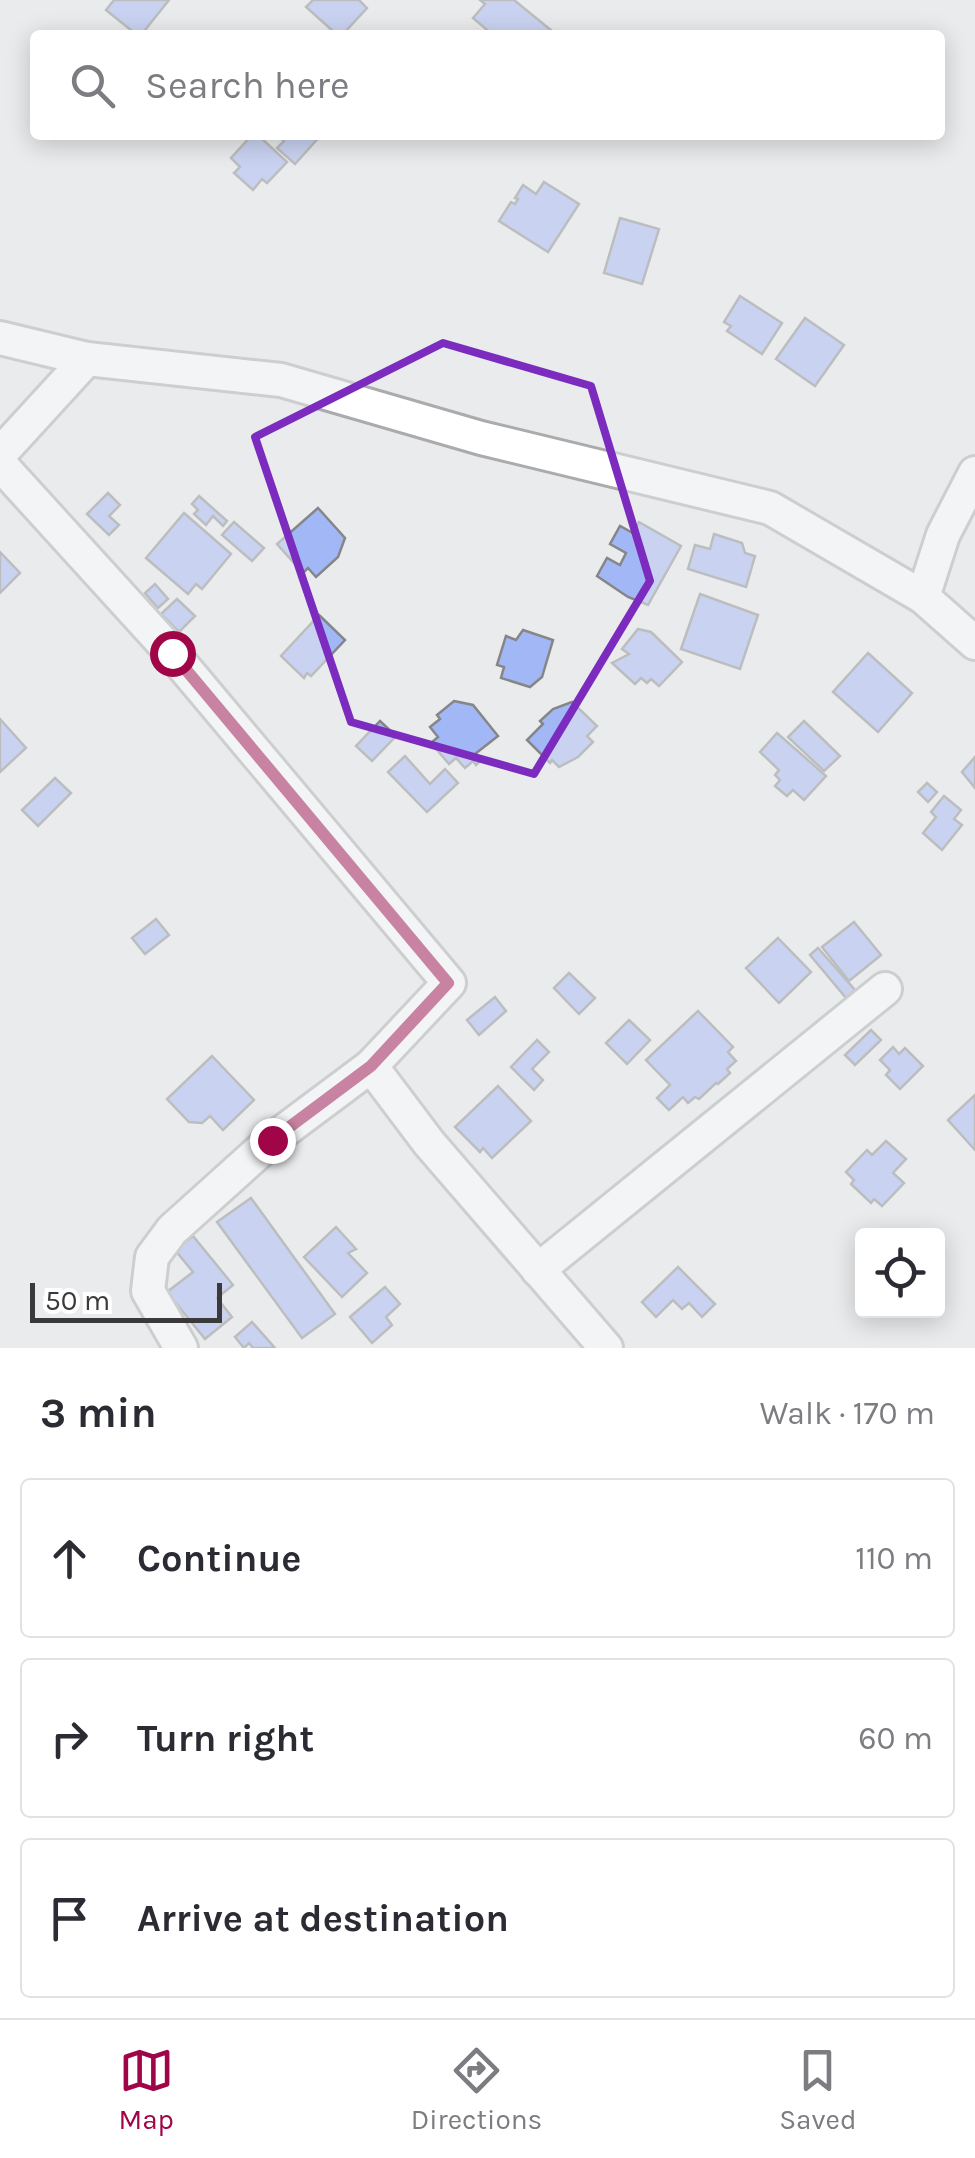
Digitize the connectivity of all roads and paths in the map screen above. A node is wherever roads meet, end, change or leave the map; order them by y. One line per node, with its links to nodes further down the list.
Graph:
1 (0, 338): 2 (street)
2 (88, 360): 3 (street); 6 (street)
3 (0, 454)
4 (0, 464): 9 (street)
5 (975, 473): 6 (street)
6 (922, 597): 7 (street)
7 (975, 643)
8 (885, 989): 10 (street)
9 (371, 1066): 10 (street); 11 (street)
10 (538, 1270): 12 (street)
11 (181, 1348)
12 (606, 1348)

